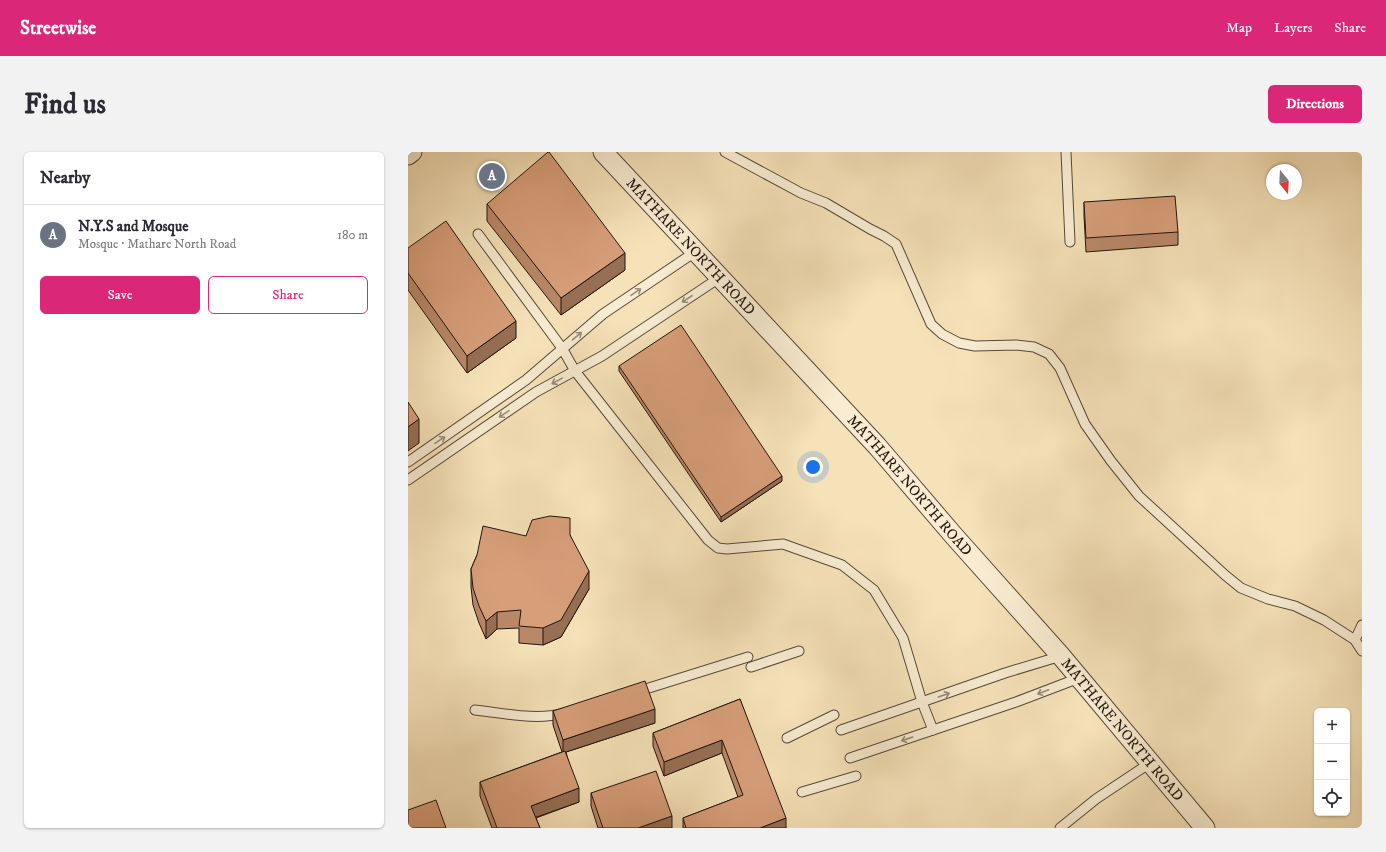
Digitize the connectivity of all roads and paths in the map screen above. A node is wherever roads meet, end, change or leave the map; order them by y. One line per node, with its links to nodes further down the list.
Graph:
1 (412, 152): 5 (street)
2 (603, 152): 8 (street, MATHARE NORTH ROAD)
3 (725, 152): 15 (lane)
4 (1066, 152): 7 (lane)
5 (408, 155)
6 (478, 234): 10 (lane)
7 (1070, 242)
8 (695, 252): 9 (street, MATHARE NORTH ROAD); 10 (lane, one-way to 8)
9 (719, 278): 11 (lane, one-way to 11); 18 (street, MATHARE NORTH ROAD)
10 (562, 348): 11 (lane); 12 (lane, one-way to 10)
11 (575, 371): 13 (lane, one-way to 13); 23 (lane)
12 (408, 462)
13 (408, 480)
14 (1362, 625): 15 (lane)
15 (1355, 640): 17 (lane)
16 (799, 651): 20 (lane)
17 (1362, 651)
18 (1061, 656): 21 (street, MATHARE NORTH ROAD); 23 (lane, one-way to 18)
19 (748, 658): 22 (lane)
20 (751, 667)
21 (1079, 678): 28 (lane, one-way to 28); 31 (street, MATHARE NORTH ROAD)
22 (627, 695)
23 (922, 702): 27 (lane); 28 (lane)
24 (476, 710): 25 (lane)
25 (575, 710)
26 (834, 715): 29 (lane)
27 (841, 730)
28 (933, 730): 30 (lane, one-way to 30)
29 (787, 738)
30 (850, 758)
31 (1150, 764): 34 (lane); 35 (street, MATHARE NORTH ROAD)
32 (856, 776): 33 (lane)
33 (802, 792)
34 (1060, 828)
35 (1205, 828)

